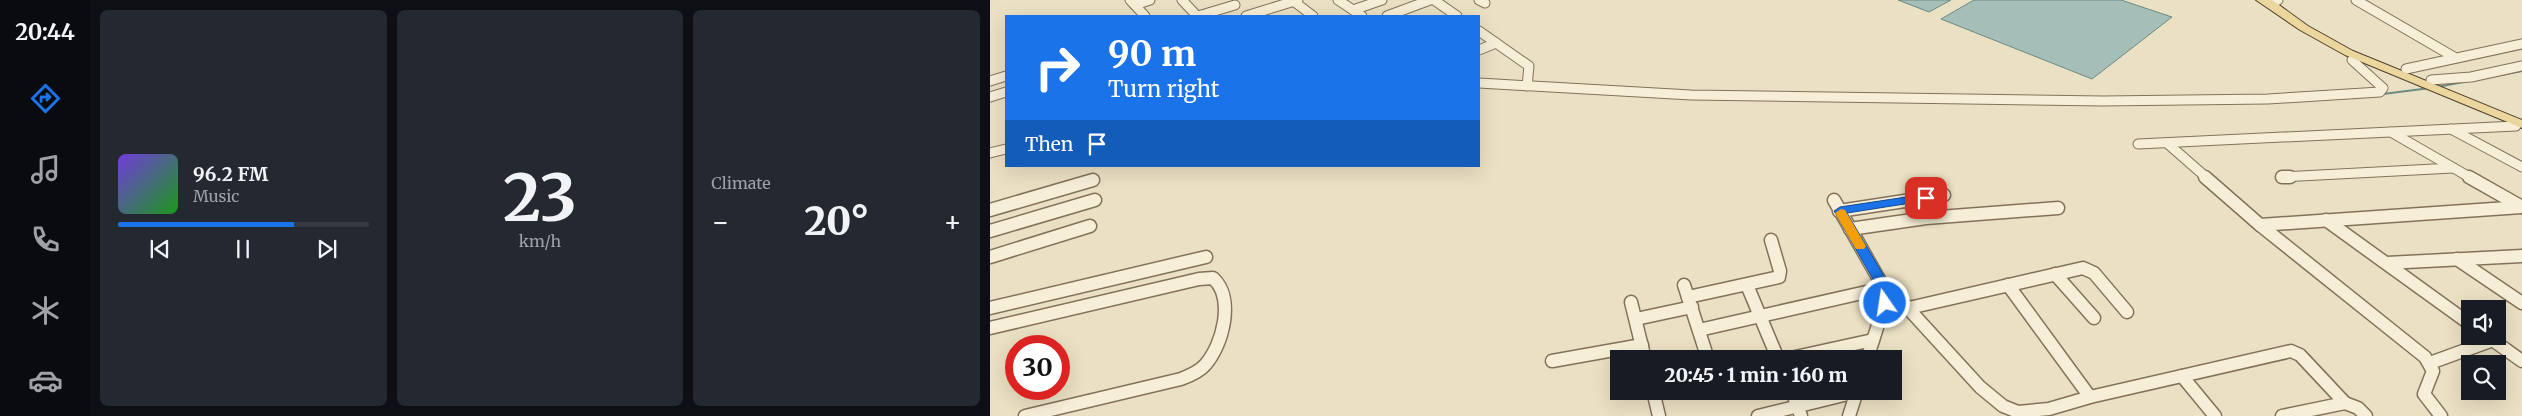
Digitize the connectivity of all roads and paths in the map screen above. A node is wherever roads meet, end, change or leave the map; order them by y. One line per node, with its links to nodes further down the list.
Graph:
1 (1150, 0): 9 (street)
2 (1182, 0): 14 (street)
3 (1295, 0): 17 (street); 18 (street)
4 (1338, 0): 11 (street)
5 (1382, 0): 11 (street)
6 (1432, 0): 20 (street); 21 (street)
7 (2356, 0): 26 (street)
8 (2269, 1): 12 (main road)
9 (1132, 2): 13 (street)
10 (1232, 2): 15 (street); 16 (street)
11 (1353, 10): 19 (street)
12 (2282, 12): 27 (main road); 29 (main road); 38 (main road)
13 (1144, 15)
14 (1197, 15)
15 (1200, 15)
16 (1246, 15)
17 (1250, 15)
18 (1312, 15)
19 (1360, 15)
20 (1390, 15)
21 (1456, 15)
22 (1480, 32): 23 (street)
23 (1496, 43): 25 (street); 35 (street)
24 (2522, 44): 26 (street)
25 (1480, 50)
26 (2454, 57): 29 (street)
27 (2352, 60): 34 (main road); 35 (street)
28 (2522, 66): 32 (street)
29 (2406, 69): 32 (main road)
30 (1005, 76): 31 (street)
31 (990, 81)
32 (2434, 81): 38 (main road)
33 (1480, 83): 35 (street)
34 (2417, 85): 38 (main road)
35 (1527, 86)
36 (1005, 92): 37 (street)
37 (990, 97)
38 (2519, 126): 39 (street)
39 (2451, 129): 40 (street); 45 (street)
40 (2391, 132): 41 (street); 46 (street)
41 (2167, 143): 42 (street); 55 (street)
42 (2138, 144)
43 (1005, 150): 44 (street)
44 (990, 157)
45 (2522, 167)
46 (2453, 168): 47 (street); 51 (street)
47 (2282, 177)
48 (1093, 180): 53 (street)
49 (1944, 195): 57 (street)
50 (1095, 200): 58 (street)
51 (2522, 207): 54 (street)
52 (2058, 208): 57 (street)
53 (990, 210)
54 (2326, 220): 55 (street); 64 (street)
55 (2260, 225): 92 (street)
56 (1090, 226): 61 (street)
57 (1850, 229): 68 (street)
58 (990, 231)
59 (1771, 240): 66 (street)
60 (2522, 256): 63 (street)
61 (990, 257)
62 (1206, 257): 72 (street)
63 (2457, 259): 64 (street); 71 (street)
64 (2388, 263): 76 (street)
65 (2055, 274): 67 (street); 74 (street); 77 (street)
66 (1747, 285): 69 (street); 75 (street)
67 (2008, 285): 73 (street); 94 (street)
68 (1885, 292): 73 (street); 75 (street); 81 (street)
69 (1688, 296): 78 (street); 80 (street)
70 (1631, 302): 78 (street)
71 (2522, 303)
72 (990, 308)
73 (1909, 308): 100 (street)
74 (2127, 312)
75 (1761, 316): 80 (street); 87 (street)
76 (2461, 317)
77 (2094, 318)
78 (1636, 319): 82 (street)
79 (990, 328): 101 (street)
80 (1699, 330): 86 (street)
81 (1873, 340): 88 (street); 89 (street)
82 (1642, 345): 85 (street); 90 (street)
83 (2473, 345): 92 (street)
84 (2500, 345): 91 (street)
85 (1643, 350)
86 (1705, 350)
87 (1774, 350)
88 (1827, 350)
89 (1870, 350)
90 (1552, 361)
91 (2522, 361)
92 (2430, 363): 108 (street)
93 (2182, 376): 94 (street); 98 (street); 105 (street)
94 (2090, 397): 100 (street)
95 (1655, 400): 102 (street)
96 (1833, 400): 99 (street)
97 (1854, 400): 104 (street)
98 (2345, 403): 106 (street); 107 (street)
99 (1800, 411): 103 (street)
100 (2050, 413)
101 (1025, 416)
102 (1659, 416)
103 (1758, 416)
104 (1849, 416)
105 (2215, 416)
106 (2282, 416)
107 (2366, 416)
108 (2441, 416)

